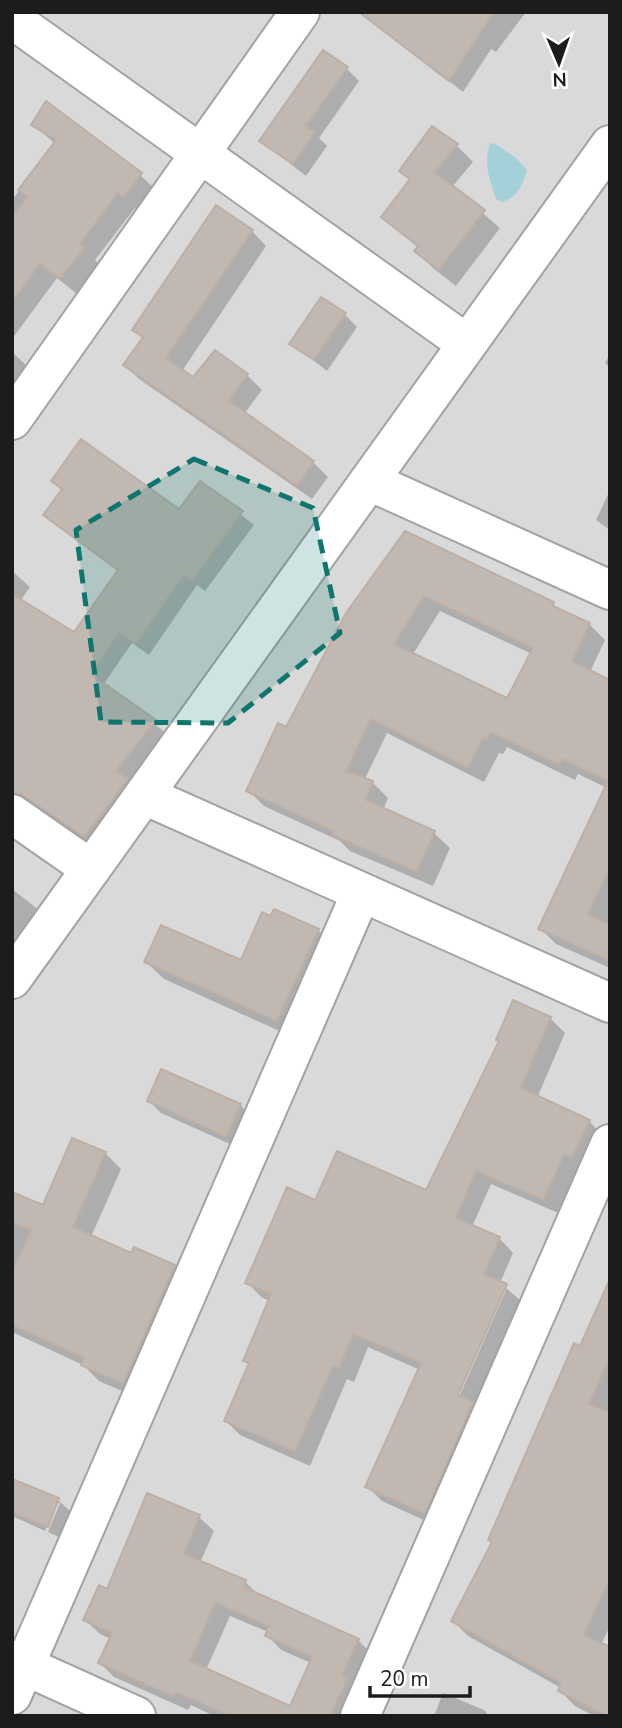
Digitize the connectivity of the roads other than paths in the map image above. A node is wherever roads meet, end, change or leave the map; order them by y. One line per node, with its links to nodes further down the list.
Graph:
1 (300, 12): 3 (street)
2 (12, 19): 3 (street)
3 (200, 153): 5 (street); 6 (street)
4 (604, 164): 5 (street)
5 (467, 344): 7 (street)
6 (12, 420)
7 (369, 481): 8 (street); 9 (street)
8 (610, 590)
9 (144, 795): 11 (street); 12 (street)
10 (12, 814): 11 (street)
11 (91, 869): 13 (street)
12 (361, 893): 14 (street); 16 (street)
13 (12, 979)
14 (610, 1003)
15 (610, 1144): 18 (street)
16 (16, 1674): 17 (street)
17 (136, 1716)
18 (360, 1716)

